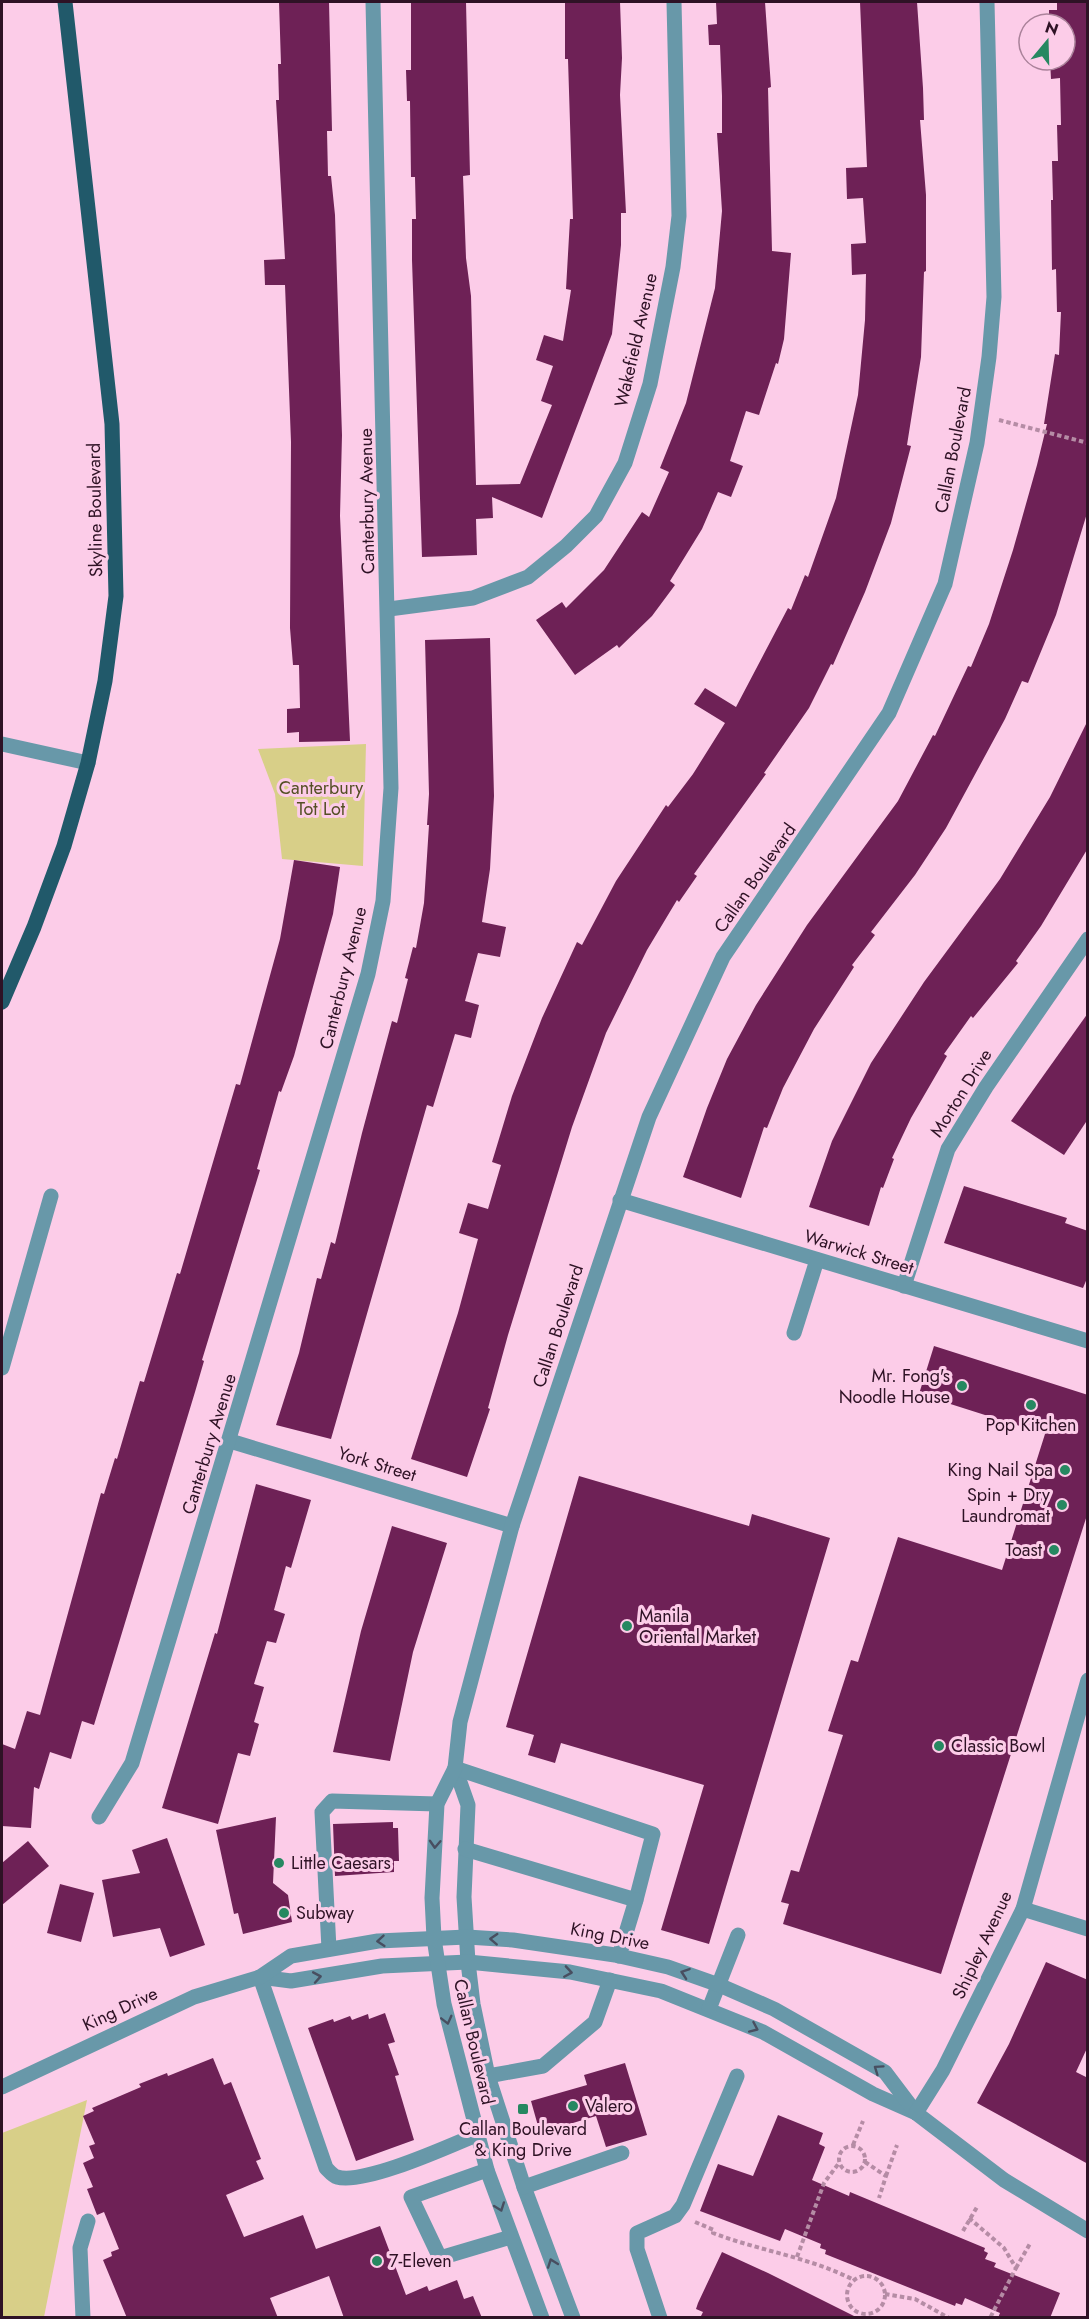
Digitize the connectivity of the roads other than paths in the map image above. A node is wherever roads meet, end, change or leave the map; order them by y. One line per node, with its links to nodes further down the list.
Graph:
1 (65, 2): 7 (main road, Skyline Boulevard)
2 (373, 2): 5 (street, Canterbury Avenue)
3 (674, 2): 5 (street, Wakefield Avenue)
4 (987, 2): 11 (street, Callan Boulevard)
5 (389, 609): 17 (street, Canterbury Avenue)
6 (2, 744): 7 (street)
7 (88, 763): 9 (main road, Skyline Boulevard)
8 (1088, 939): 13 (street, Morton Drive)
9 (2, 1002)
10 (51, 1196): 16 (street)
11 (620, 1200): 12 (street, Warwick Street); 18 (street, Callan Boulevard)
12 (817, 1260): 13 (street, Warwick Street); 14 (street)
13 (904, 1286): 15 (street, Warwick Street)
14 (794, 1333)
15 (1088, 1341)
16 (2, 1368)
17 (230, 1441): 18 (street, York Street); 22 (street, Canterbury Avenue)
18 (512, 1526): 20 (street, Callan Boulevard)
19 (1088, 1680): 25 (street, Shipley Avenue)
20 (455, 1768): 21 (street, Callan Boulevard); 23 (street, Callan Boulevard); 24 (street)
21 (437, 1804): 29 (street, Callan Boulevard, one-way to 29); 30 (street)
22 (99, 1817)
23 (465, 1849): 24 (street); 28 (street, Callan Boulevard)
24 (636, 1900): 31 (street)
25 (1023, 1909): 26 (street); 41 (street, Shipley Avenue)
26 (1088, 1929)
27 (738, 1935): 36 (street)
28 (466, 1937): 29 (street, King Drive); 31 (street, King Drive, one-way to 28); 33 (street, Callan Boulevard)
29 (434, 1938): 30 (street, King Drive, one-way to 30); 32 (street, Callan Boulevard)
30 (329, 1949): 34 (street, King Drive)
31 (620, 1956): 36 (street, King Drive, one-way to 31)
32 (438, 1962): 33 (street, King Drive); 34 (street, King Drive, one-way to 32); 42 (street, Callan Boulevard, one-way to 42)
33 (468, 1962): 35 (street, King Drive, one-way to 35); 38 (street, Callan Boulevard)
34 (260, 1977): 40 (street, King Drive); 42 (street)
35 (610, 1980): 37 (street, King Drive); 38 (street)
36 (719, 1985): 37 (street); 41 (street, King Drive, one-way to 36)
37 (710, 2009): 41 (street, King Drive, one-way to 41)
38 (488, 2076): 45 (street, Callan Boulevard)
39 (737, 2076): 52 (street)
40 (2, 2087)
41 (916, 2113): 47 (street, King Drive)
42 (476, 2135): 44 (street, Callan Boulevard)
43 (622, 2153): 45 (street)
44 (487, 2170): 48 (street, Callan Boulevard, one-way to 48); 48 (street)
45 (524, 2187): 51 (street, Callan Boulevard, one-way to 45)
46 (88, 2221): 49 (street)
47 (1088, 2231)
48 (511, 2237): 50 (street, Callan Boulevard)
49 (83, 2318)
50 (542, 2318)
51 (573, 2318)
52 (660, 2318)

